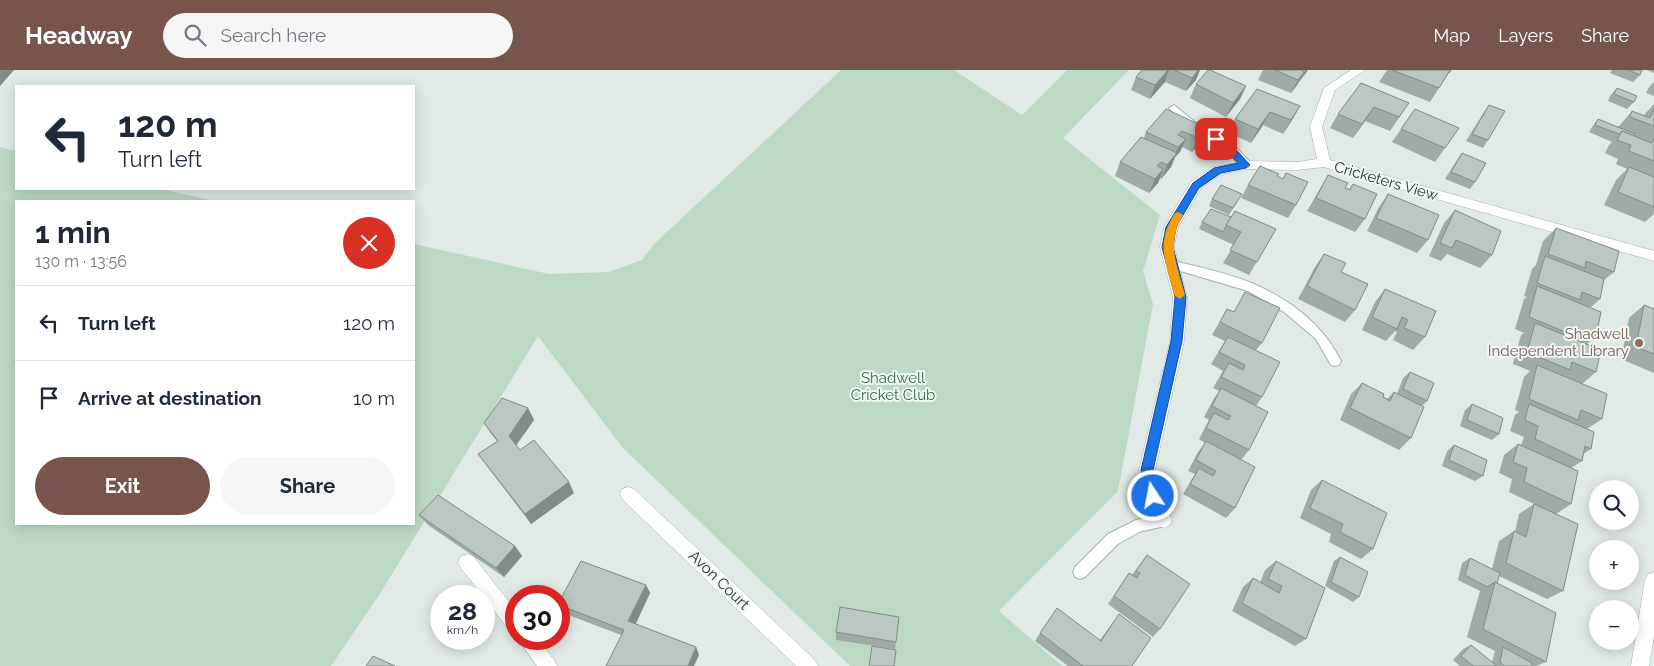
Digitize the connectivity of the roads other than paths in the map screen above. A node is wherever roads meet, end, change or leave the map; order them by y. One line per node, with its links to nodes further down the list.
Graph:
1 (1359, 70): 3 (street)
2 (1174, 108): 4 (lane)
3 (1324, 163): 4 (street, Cricketers View); 5 (street, Cricketers View)
4 (1246, 165): 6 (street, Cricketers View)
5 (1654, 256)
6 (1171, 264): 7 (lane); 9 (street, Cricketers View)
7 (1335, 361)
8 (628, 494): 16 (street, Avon Court)
9 (1164, 520): 11 (lane)
10 (467, 562): 13 (street)
11 (1080, 572)
12 (1654, 580): 17 (street)
13 (505, 611)
14 (536, 650): 15 (street)
15 (548, 666)
16 (809, 666)
17 (1640, 666)

